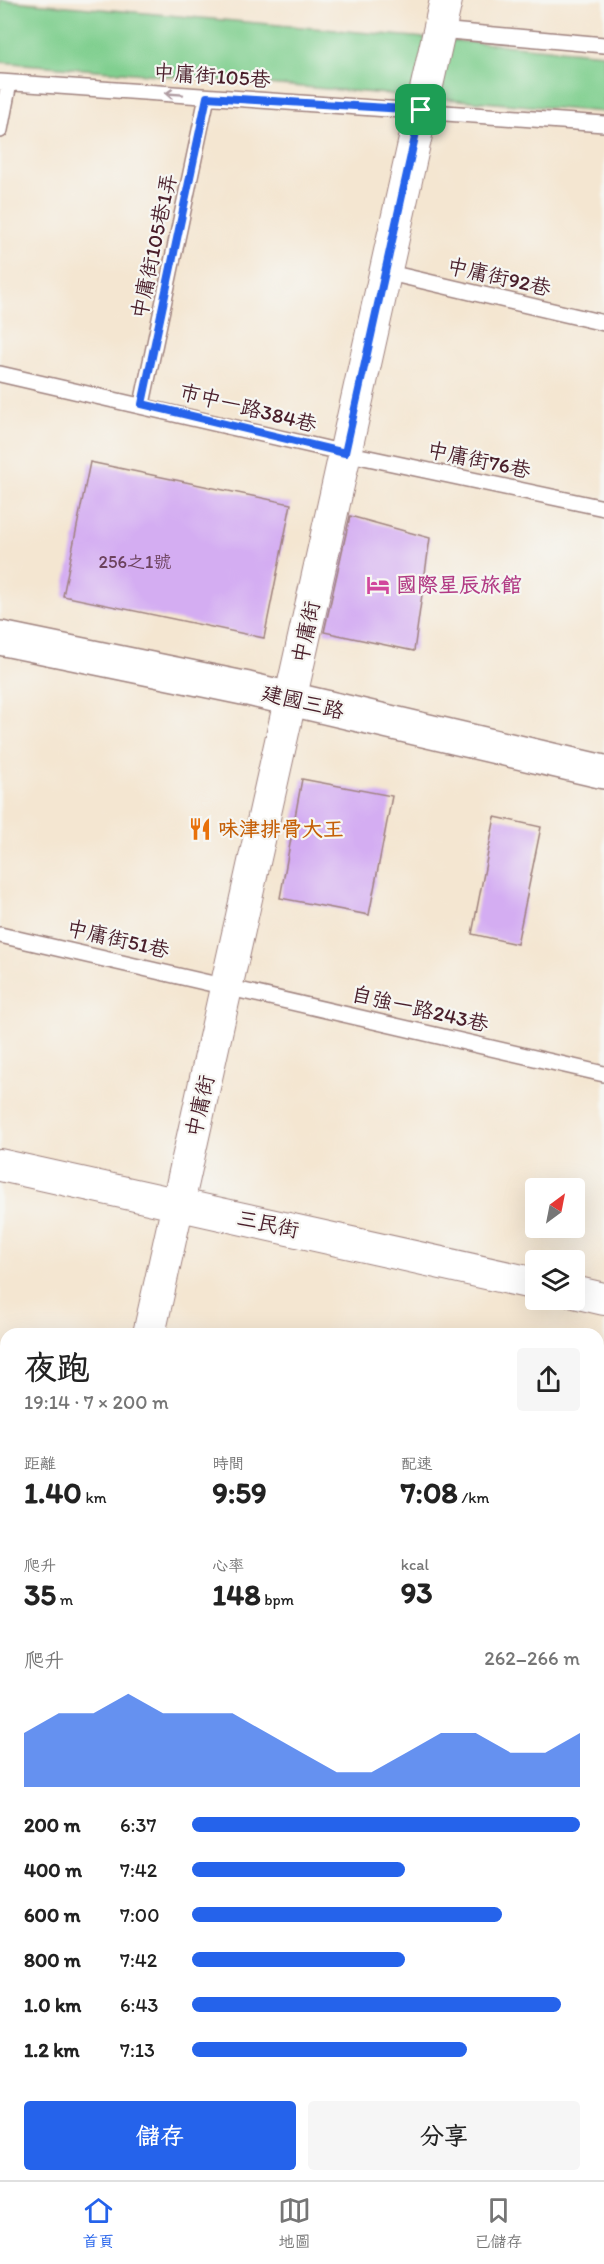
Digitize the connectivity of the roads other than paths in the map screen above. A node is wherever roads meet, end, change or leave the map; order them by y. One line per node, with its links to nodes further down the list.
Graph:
1 (446, 0): 2 (street, 中庸街)
2 (439, 30): 3 (lane); 6 (street, 中庸街)
3 (604, 45)
4 (5, 83): 5 (lane, 中庸街105巷, one-way to 4); 8 (lane)
5 (207, 97): 6 (lane, 中庸街105巷); 12 (lane, 中庸街105巷1弄)
6 (421, 110): 7 (lane, 中庸街105巷); 9 (street, 中庸街)
7 (604, 124)
8 (0, 130)
9 (385, 272): 10 (lane, 中庸街92巷); 13 (street, 中庸街)
10 (604, 323)
11 (0, 374): 12 (lane, 市中一路384巷)
12 (142, 404): 13 (lane, 市中一路384巷)
13 (345, 453): 14 (lane, 中庸街76巷); 16 (street, 中庸街)
14 (604, 508)
15 (0, 638): 16 (street, 建國三路)
16 (290, 700): 17 (street, 建國三路); 19 (street, 中庸街)
17 (604, 772)
18 (0, 934): 19 (lane, 中庸街51巷)
19 (226, 985): 20 (lane, 自強一路243巷); 22 (street, 中庸街)
20 (604, 1074)
21 (0, 1165): 22 (street, 三民街)
22 (178, 1204): 23 (street, 三民街); 26 (street, 中庸街)
23 (525, 1282)
24 (585, 1295): 25 (street)
25 (604, 1299)
26 (150, 1328)

